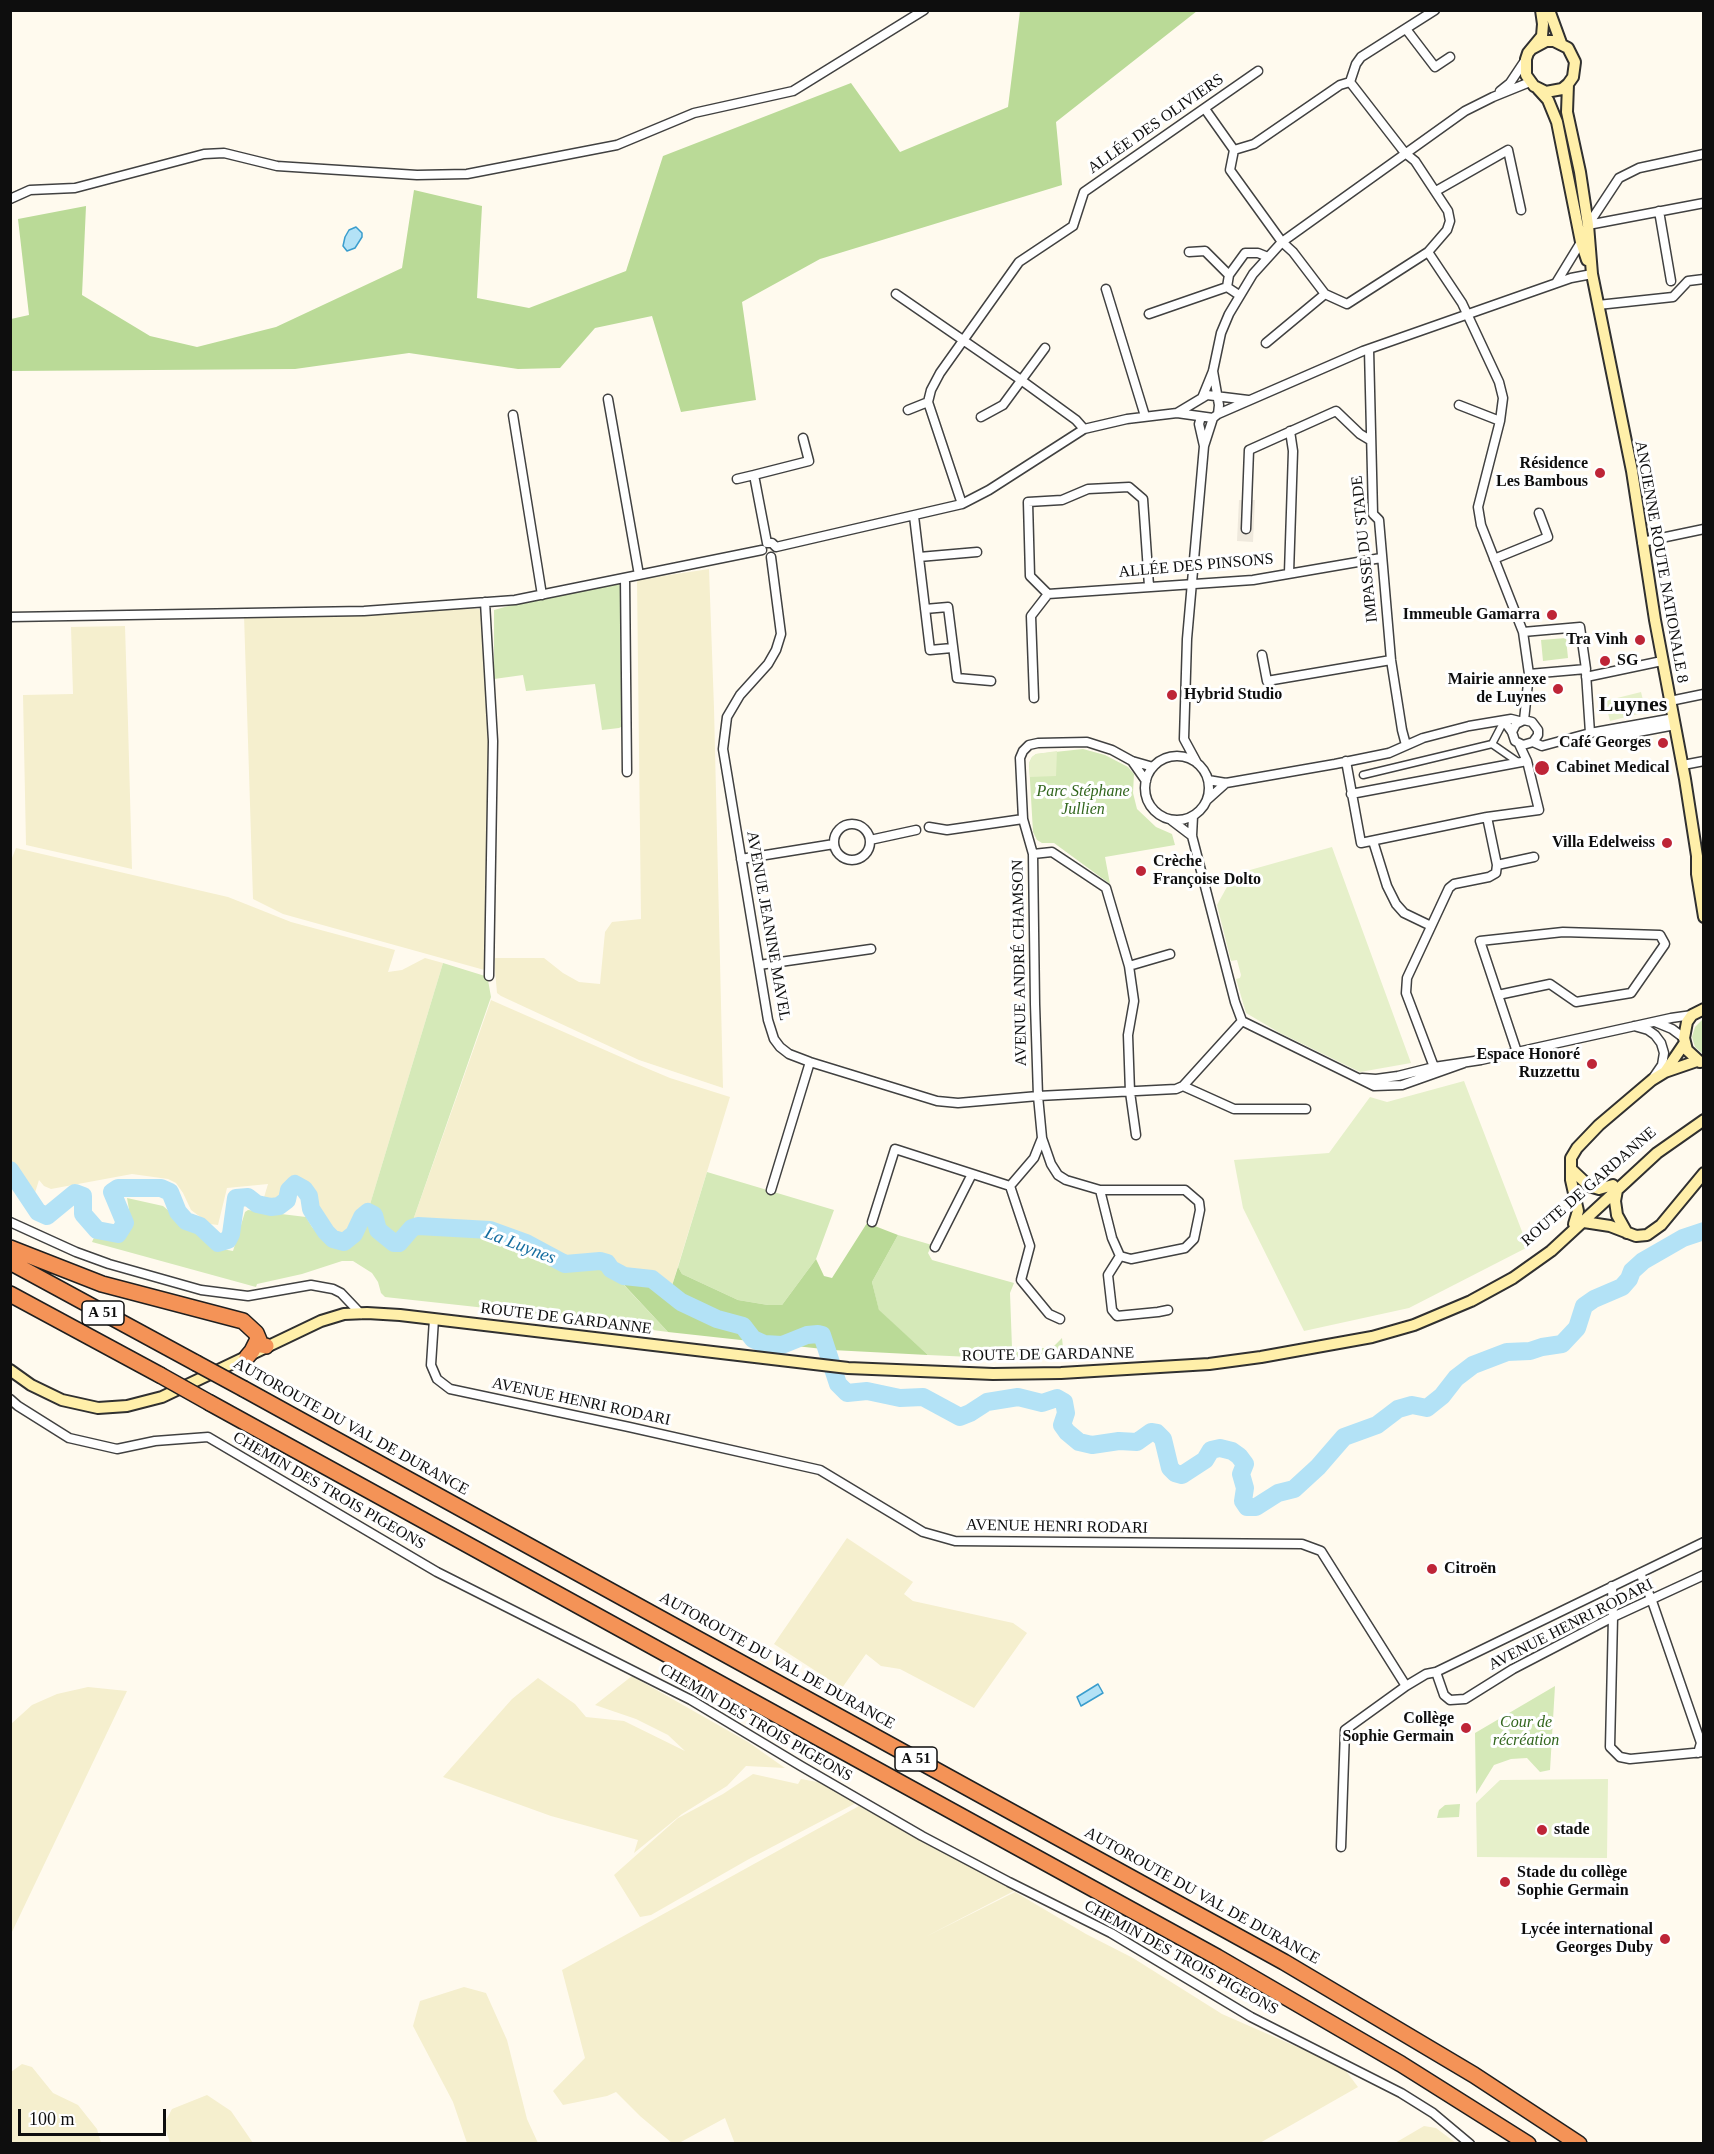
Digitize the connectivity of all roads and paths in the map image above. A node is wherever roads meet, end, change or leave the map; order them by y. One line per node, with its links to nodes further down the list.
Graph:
1 (924, 10): 20 (street)
2 (1435, 10): 5 (street)
3 (1541, 10): 7 (main road)
4 (1550, 10): 6 (main road)
5 (1406, 30): 8 (street); 11 (street)
6 (1561, 44): 7 (main road); 12 (main road)
7 (1533, 48): 9 (main road)
8 (1450, 57)
9 (1526, 59): 13 (main road); 14 (street)
10 (1258, 71): 15 (street, ALLÉE DES OLIVIERS)
11 (1350, 82): 16 (street); 17 (street)
12 (1568, 84): 13 (main road); 24 (main road, ANCIENNE ROUTE NATIONALE 8)
13 (1534, 86): 14 (street); 26 (main road, ANCIENNE ROUTE NATIONALE 8)
14 (1492, 97): 17 (street)
15 (1205, 109): 16 (street); 43 (street, ALLÉE DES OLIVIERS)
16 (1234, 150): 25 (street)
17 (1405, 153): 19 (street); 25 (street)
18 (1704, 154): 24 (street)
19 (1436, 191): 22 (street); 28 (street)
20 (10, 199)
21 (1704, 203): 23 (street)
22 (1521, 210)
23 (1659, 211): 24 (street); 33 (street)
24 (1588, 225): 31 (main road, ANCIENNE ROUTE NATIONALE 8)
25 (1282, 242): 29 (street); 38 (street)
26 (1581, 242): 31 (main road, ANCIENNE ROUTE NATIONALE 8); 34 (street)
27 (1189, 252): 30 (street)
28 (1428, 252): 38 (street); 42 (street)
29 (1268, 257): 30 (street); 39 (street)
30 (1229, 274): 35 (street)
31 (1592, 274): 34 (street); 40 (main road, ANCIENNE ROUTE NATIONALE 8)
32 (1704, 279): 40 (street)
33 (1671, 281)
34 (1556, 283): 42 (street)
35 (1227, 287): 39 (street); 41 (street)
36 (1106, 289): 58 (street)
37 (896, 294): 43 (street)
38 (1325, 294): 44 (street)
39 (1239, 295): 47 (street)
40 (1598, 305): 75 (main road, ANCIENNE ROUTE NATIONALE 8)
41 (1149, 314)
42 (1467, 315): 46 (street); 62 (street)
43 (962, 341): 48 (street); 53 (street, ALLÉE DES OLIVIERS)
44 (1266, 343)
45 (1044, 348): 48 (street)
46 (1369, 349): 52 (street); 66 (street, IMPASSE DU STADE)
47 (1213, 370): 49 (street); 51 (street)
48 (1021, 380): 60 (street); 63 (street)
49 (1217, 398): 51 (street); 52 (street); 59 (street)
50 (608, 399): 82 (street)
51 (1201, 399): 56 (street); 61 (street)
52 (1249, 400): 59 (street)
53 (928, 402): 55 (street); 70 (street)
54 (1459, 405): 62 (street)
55 (908, 410)
56 (1178, 413): 58 (street); 61 (street)
57 (513, 415): 87 (street)
58 (1145, 416): 63 (street)
59 (1216, 416): 61 (street); 67 (street)
60 (981, 417)
61 (1201, 417): 67 (street)
62 (1500, 420): 80 (street)
63 (1084, 429): 70 (street)
64 (1290, 431): 66 (street); 73 (street); 81 (street)
65 (803, 438): 68 (street)
66 (1370, 440): 79 (street, IMPASSE DU STADE)
67 (1204, 446): 84 (street)
68 (754, 476): 69 (street); 76 (street)
69 (737, 479)
70 (962, 504): 72 (street)
71 (1539, 513): 80 (street)
72 (914, 516): 76 (street); 78 (street)
73 (1246, 529)
74 (1704, 529): 75 (street)
75 (1642, 542): 95 (main road, ANCIENNE ROUTE NATIONALE 8)
76 (768, 546): 82 (street); 139 (street, AVENUE JEANINE MAVEL)
77 (977, 552): 78 (street)
78 (919, 557): 89 (street)
79 (1381, 558): 81 (street, ALLÉE DES PINSONS); 94 (street, IMPASSE DU STADE)
80 (1494, 559): 91 (street)
81 (1289, 573): 84 (street, ALLÉE DES PINSONS)
82 (639, 575): 83 (street)
83 (625, 578): 87 (street); 120 (street)
84 (1191, 585): 85 (street, ALLÉE DES PINSONS); 107 (street)
85 (1149, 586): 86 (street, ALLÉE DES PINSONS); 86 (street)
86 (1048, 594): 100 (street)
87 (542, 595): 88 (street)
88 (485, 602): 90 (street); 148 (street)
89 (925, 609): 92 (street); 92 (street)
90 (10, 617)
91 (1523, 632): 96 (street); 97 (street)
92 (952, 648): 98 (street)
93 (1262, 655): 94 (street)
94 (1391, 660): 111 (street, IMPASSE DU STADE)
95 (1662, 661): 96 (street); 101 (main road, ANCIENNE ROUTE NATIONALE 8)
96 (1586, 673): 97 (street); 106 (street)
97 (1529, 674): 102 (street)
98 (991, 681)
99 (1704, 694): 101 (street)
100 (1034, 698)
101 (1670, 701): 104 (main road, ANCIENNE ROUTE NATIONALE 8)
102 (1526, 719): 103 (street); 105 (street); 108 (street)
103 (1504, 721): 105 (street); 109 (street); 111 (street)
104 (1675, 721): 106 (street); 118 (main road, ANCIENNE ROUTE NATIONALE 8)
105 (1512, 732): 110 (street)
106 (1594, 732): 108 (street)
107 (1184, 739): 112 (street); 117 (street)
108 (1534, 740): 110 (street); 116 (street)
109 (1491, 744): 116 (street); 121 (street)
110 (1519, 744): 116 (street)
111 (1406, 745): 113 (street)
112 (1173, 756): 117 (street); 119 (street)
113 (1346, 761): 124 (street); 125 (street)
114 (1704, 761): 118 (street)
115 (1132, 762): 119 (street); 123 (street); 129 (street, AVENUE ANDRÉ CHAMSON)
116 (1523, 762): 125 (street); 128 (street)
117 (1197, 763): 122 (street)
118 (1683, 765): 141 (main road, ANCIENNE ROUTE NATIONALE 8)
119 (1153, 767): 123 (street)
120 (627, 772)
121 (1363, 775)
122 (1208, 780): 124 (street); 126 (street)
123 (1146, 781): 130 (street)
124 (1226, 783): 126 (street)
125 (1351, 794): 135 (street)
126 (1206, 801): 127 (street)
127 (1193, 816): 130 (street); 133 (street)
128 (1487, 818): 135 (street); 140 (street)
129 (1023, 819): 131 (street); 137 (street, AVENUE ANDRÉ CHAMSON)
130 (1170, 819): 133 (street)
131 (928, 827)
132 (916, 830): 134 (street)
133 (1192, 836): 151 (street)
134 (870, 840): 136 (street); 136 (street)
135 (1373, 841): 143 (street)
136 (834, 844): 139 (street)
137 (1033, 854): 147 (street); 165 (street, AVENUE ANDRÉ CHAMSON)
138 (1534, 856): 140 (street)
139 (741, 859): 146 (street, AVENUE JEANINE MAVEL)
140 (1497, 865): 143 (street)
141 (1702, 874): 142 (main road, ANCIENNE ROUTE NATIONALE 8)
142 (1704, 917)
143 (1431, 926): 159 (street)
144 (871, 950): 146 (street)
145 (1170, 954): 147 (street)
146 (759, 965): 156 (street, AVENUE JEANINE MAVEL)
147 (1129, 966): 164 (street)
148 (489, 976)
149 (1498, 995): 149 (street); 155 (street)
150 (1700, 1010): 152 (street); 154 (main road)
151 (1242, 1021): 161 (street); 163 (street)
152 (1651, 1022): 153 (street); 154 (street)
153 (1634, 1026): 155 (street); 162 (street)
154 (1684, 1041): 157 (main road); 160 (main road)
155 (1516, 1052): 158 (street)
156 (810, 1062): 165 (street, AVENUE JEANINE MAVEL); 176 (street)
157 (1700, 1062): 160 (main road)
158 (1464, 1063): 159 (street); 161 (street)
159 (1434, 1067): 161 (street)
160 (1665, 1072): 162 (main road)
161 (1359, 1078)
162 (1652, 1080): 171 (main road)
163 (1183, 1086): 164 (street, AVENUE JEANINE MAVEL); 166 (street)
164 (1130, 1092): 165 (street, AVENUE JEANINE MAVEL); 169 (street)
165 (1038, 1096): 170 (street, AVENUE ANDRÉ CHAMSON)
166 (1306, 1109)
167 (1704, 1113): 175 (main road, ROUTE DE GARDANNE)
168 (1704, 1120): 175 (main road, ROUTE DE GARDANNE)
169 (1136, 1135)
170 (1042, 1138): 174 (street); 177 (street, AVENUE ANDRÉ CHAMSON)
171 (1570, 1169): 175 (main road); 180 (main road)
172 (1704, 1173): 181 (main road)
173 (972, 1174): 174 (street); 179 (street); 182 (street)
174 (1010, 1186): 190 (street)
175 (1615, 1188): 180 (main road, ROUTE DE GARDANNE); 181 (main road)
176 (771, 1190)
177 (1100, 1190): 184 (street); 184 (street, AVENUE ANDRÉ CHAMSON)
178 (10, 1222): 188 (street)
179 (872, 1222)
180 (1579, 1223): 181 (main road); 189 (main road, ROUTE DE GARDANNE)
181 (1627, 1233)
182 (935, 1247)
183 (10, 1248): 191 (highway)
184 (1120, 1256): 187 (street)
185 (10, 1262): 207 (highway, AUTOROUTE DU VAL DE DURANCE / A 51, bridge)
186 (10, 1293): 206 (highway, A 51, bridge)
187 (1167, 1310)
188 (361, 1314): 189 (main road, ROUTE DE GARDANNE); 191 (main road, ROUTE DE GARDANNE)
189 (434, 1319): 202 (street, AVENUE HENRI RODARI)
190 (1060, 1319)
191 (262, 1342): 192 (highway)
192 (248, 1357): 193 (main road)
193 (10, 1370)
194 (10, 1399): 205 (street, CHEMIN DES TROIS PIGEONS)
195 (1704, 1542): 196 (street, AVENUE HENRI RODARI)
196 (1640, 1573): 198 (street, AVENUE HENRI RODARI); 199 (street)
197 (1704, 1575): 199 (street, AVENUE HENRI RODARI)
198 (1612, 1586): 200 (street); 201 (street, AVENUE HENRI RODARI)
199 (1652, 1601): 200 (street, AVENUE HENRI RODARI); 203 (street)
200 (1614, 1617): 201 (street, AVENUE HENRI RODARI); 203 (street)
201 (1436, 1672): 202 (street, AVENUE HENRI RODARI)
202 (1406, 1686): 204 (street, AVENUE HENRI RODARI)
203 (1701, 1753)
204 (1341, 1847)
205 (1470, 2144)
206 (1528, 2144)
207 (1580, 2144)

